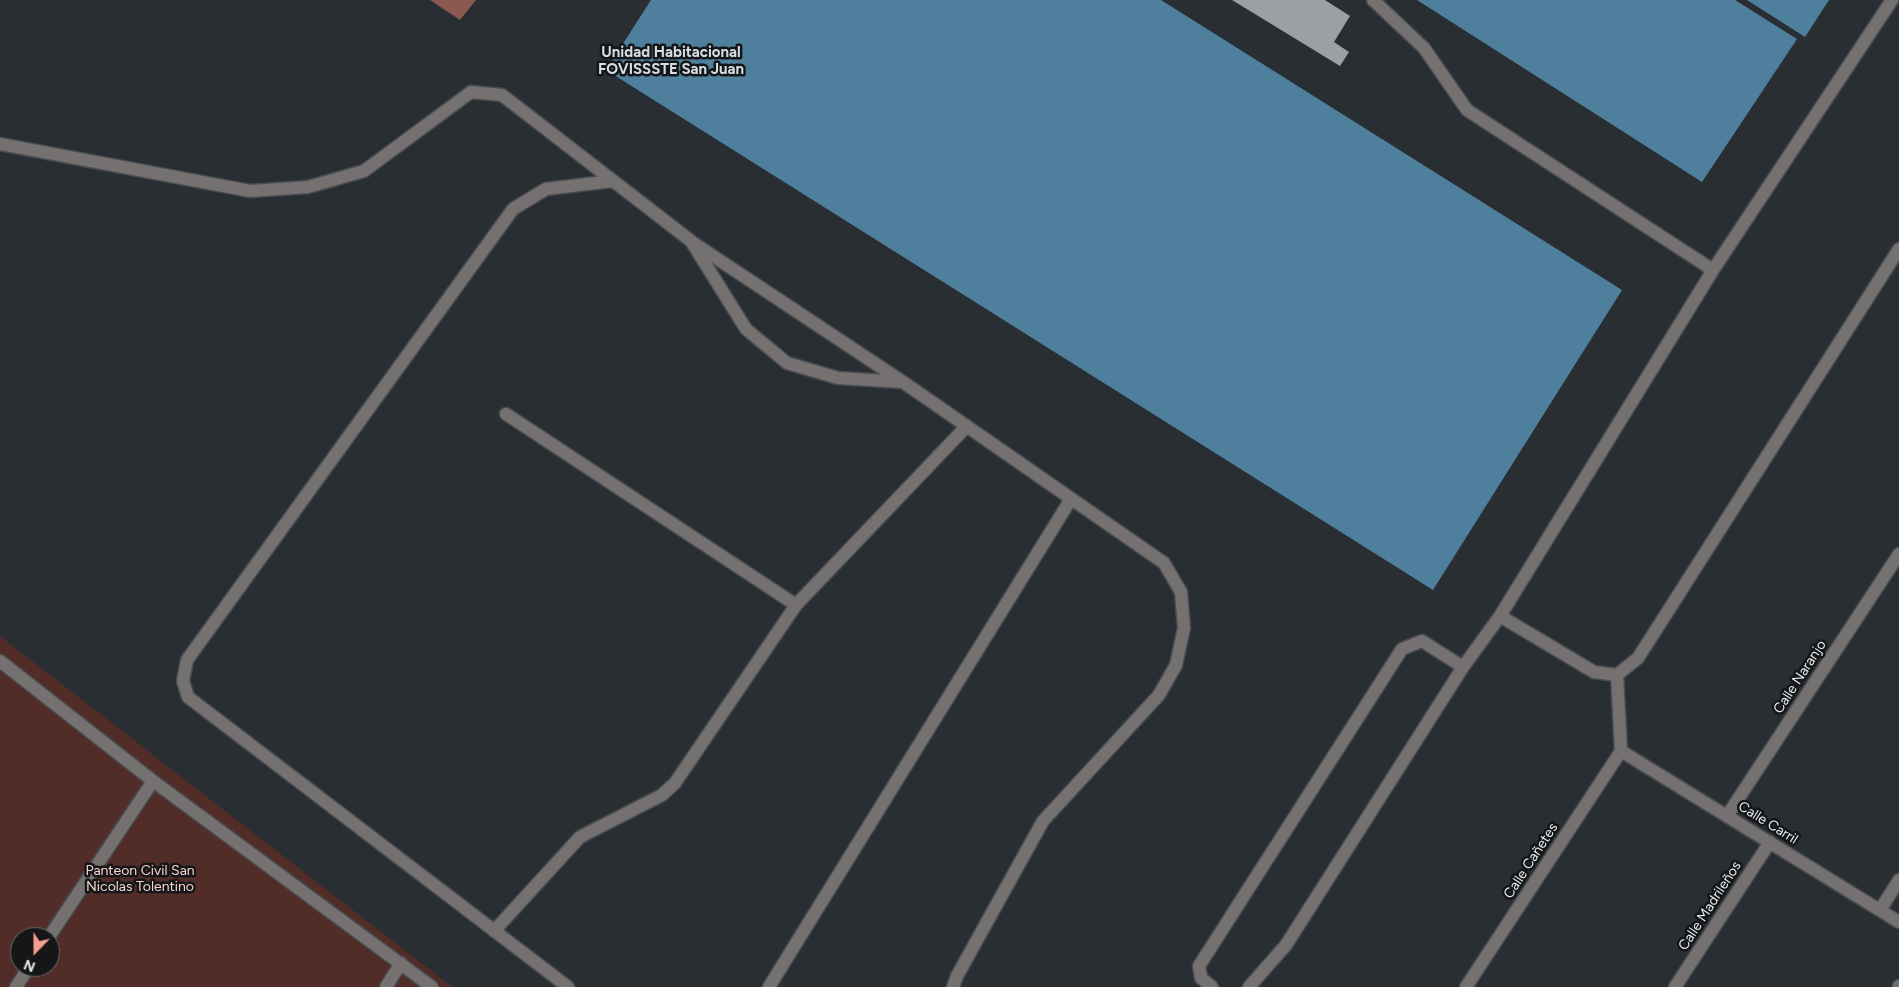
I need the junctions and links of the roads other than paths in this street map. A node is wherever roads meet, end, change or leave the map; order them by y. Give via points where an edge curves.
1 (1373, 0) edge
2 (1892, 0) edge
3 (0, 144) edge
4 (613, 182) junction
5 (691, 241) junction
6 (1899, 249) edge
7 (1713, 270) junction
8 (903, 382) junction
9 (506, 414) dead end
10 (966, 427) junction
11 (1071, 499) junction
12 (1899, 554) edge
13 (796, 605) junction
14 (1500, 616) junction
15 (0, 661) edge
16 (1463, 667) junction
17 (1617, 675) junction
18 (1621, 751) junction
19 (153, 781) junction
20 (1727, 816) junction
21 (1770, 842) junction
22 (1899, 880) edge
23 (1880, 910) junction
24 (1899, 922) edge
25 (56, 927) edge
26 (494, 930) junction
27 (401, 963) junction
28 (386, 987) edge
29 (432, 987) edge
30 (568, 987) edge
31 (769, 987) edge
32 (953, 987) edge
33 (1212, 987) edge
34 (1249, 987) edge
35 (1466, 987) edge
36 (1675, 987) edge

1 - 7 street via 1424,48 1467,110
2 - 7 street
3 - 4 street via 250,191 308,186 364,172 471,92 502,95
4 - 5 street
4 - 26 street via 546,189 513,209 187,660 183,681 188,697
5 - 8 street
5 - 8 street via 746,329 787,363 838,378
6 - 17 street via 1638,658
7 - 14 street
8 - 10 street
9 - 13 street
10 - 11 street
10 - 13 street
11 - 31 street
11 - 32 street via 1164,564 1181,592 1184,628 1176,665 1159,695 1043,821
12 - 20 street, Calle Naranjo
13 - 26 street via 675,783 662,795 580,837
14 - 16 street
14 - 17 street via 1594,672
15 - 19 street
16 - 33 street via 1422,641 1402,649 1199,966 1201,978
16 - 34 street via 1286,944
17 - 18 street
18 - 20 street, Calle Carril
18 - 35 street, Calle Cañetes
19 - 25 street
19 - 27 street
20 - 21 street, Calle Carril
21 - 23 street, Calle Carril
21 - 36 street, Calle Madrileños
22 - 23 street
23 - 24 street, Calle Carril
26 - 30 street
27 - 28 street
27 - 29 street

